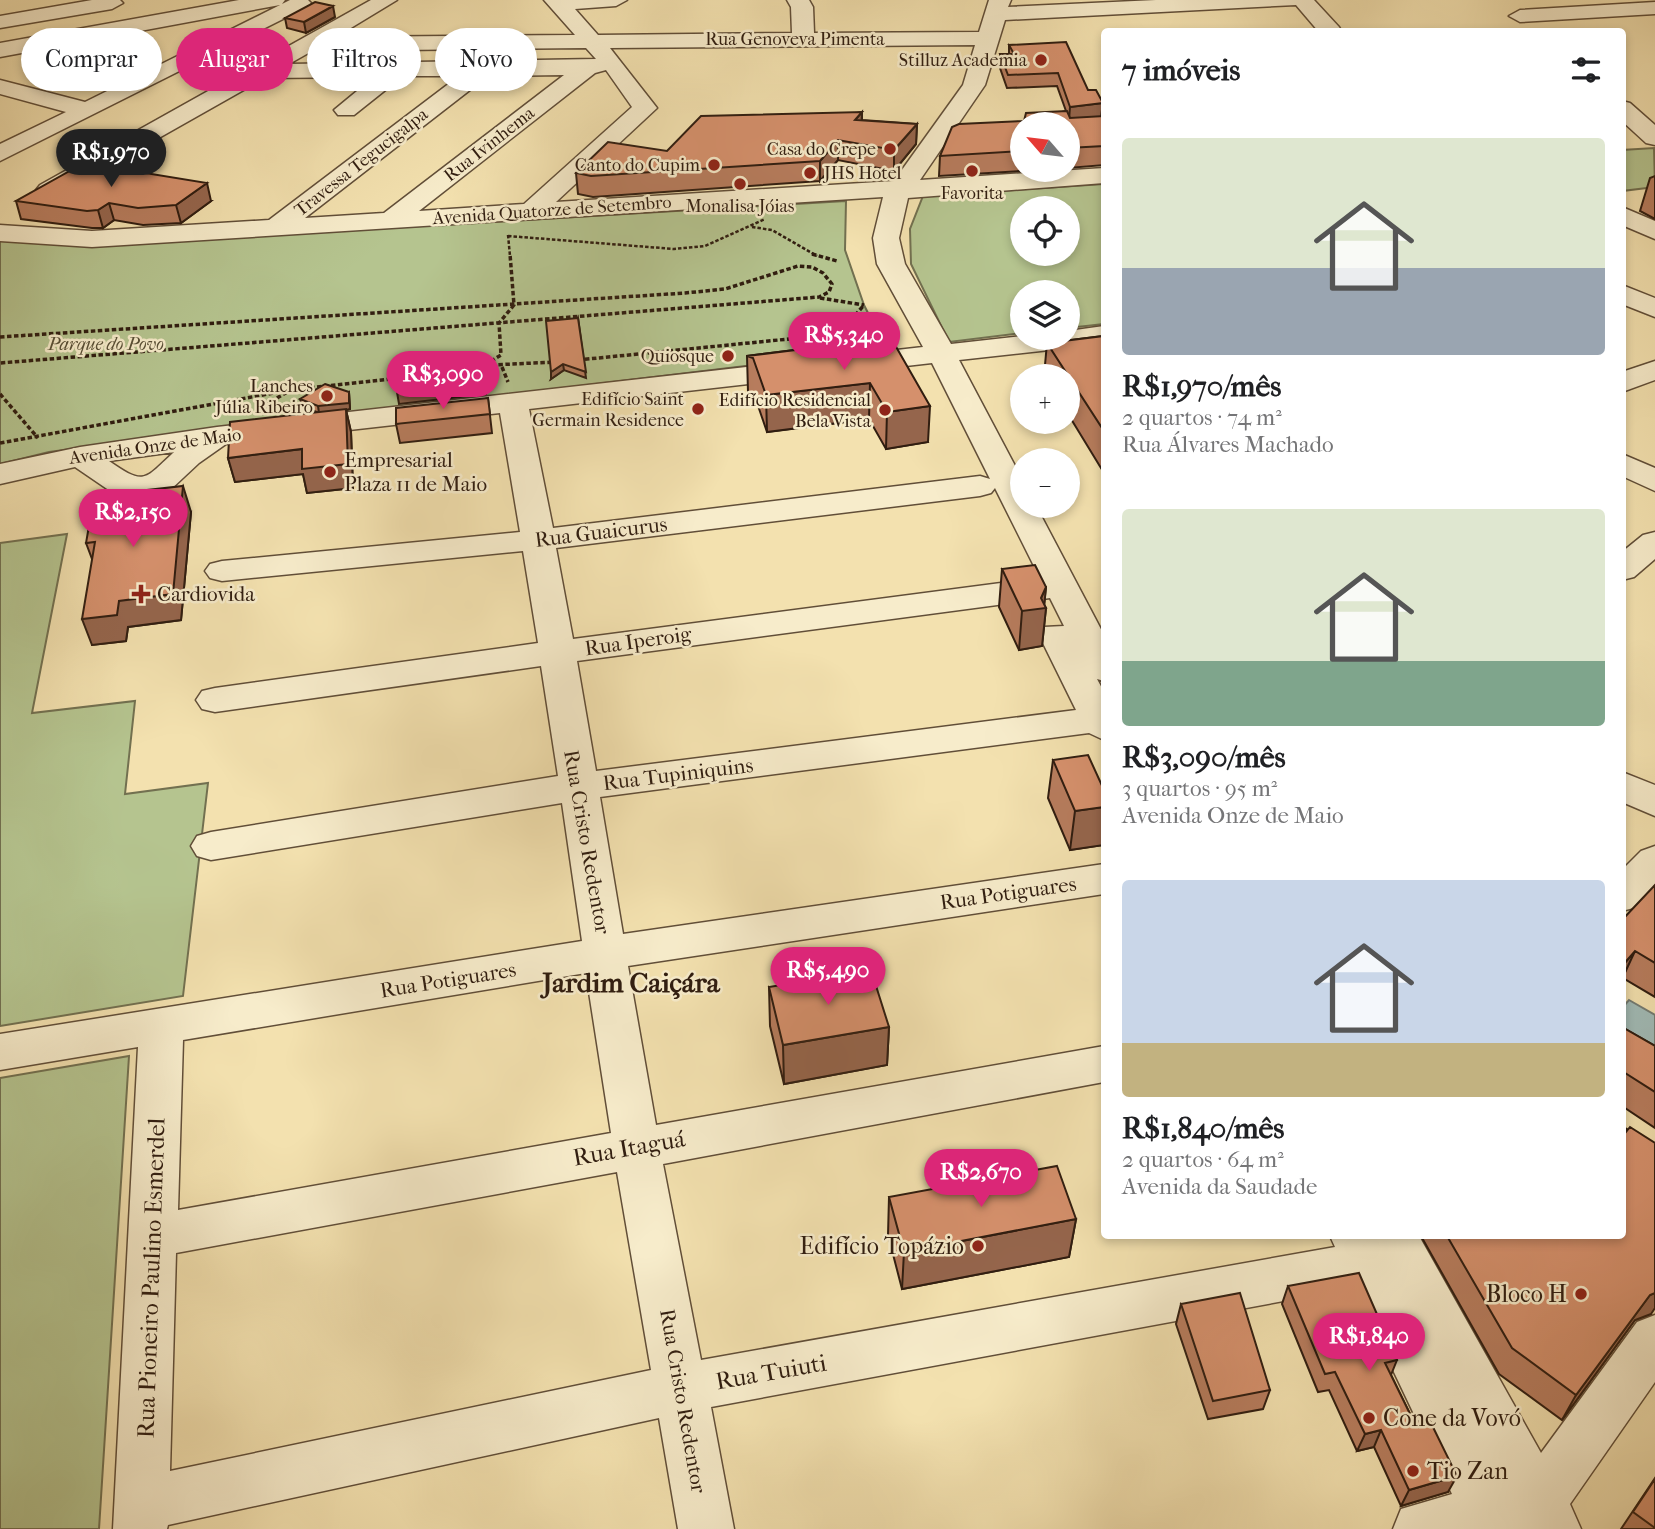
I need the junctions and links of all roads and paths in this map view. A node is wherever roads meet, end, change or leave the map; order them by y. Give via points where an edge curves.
1 (49, 0) edge
2 (132, 0) edge
3 (274, 0) edge
4 (386, 0) edge
5 (616, 0) edge
6 (798, 0) edge
7 (1290, 0) edge
8 (1303, 0) edge
9 (1503, 0) edge
10 (295, 1) edge
11 (557, 2) edge
12 (1105, 5) edge
13 (1520, 16) junction
14 (1650, 17) edge
15 (354, 18) junction
16 (995, 18) edge
17 (0, 21) edge
18 (336, 28) edge
19 (1119, 28) edge
20 (1328, 28) edge
21 (1533, 28) edge
22 (803, 39) junction
23 (591, 40) junction
24 (421, 42) edge
25 (0, 50) edge
26 (611, 62) junction
27 (537, 68) edge
28 (587, 68) junction
29 (0, 87) edge
30 (225, 91) edge
31 (370, 91) edge
32 (453, 91) edge
33 (88, 110) junction
34 (346, 110) dead end
35 (1626, 113) edge
36 (974, 133) edge
37 (937, 135) junction
38 (1647, 142) edge
39 (0, 154) edge
40 (1101, 176) edge
41 (890, 189) junction
42 (9, 216) edge
43 (1626, 217) edge
44 (766, 218) dead end
45 (391, 220) junction
46 (510, 224) junction
47 (748, 227) junction
48 (274, 229) junction
49 (1655, 231) edge
50 (837, 261) dead end
51 (1626, 295) edge
52 (819, 298) junction
53 (514, 305) junction
54 (1655, 309) edge
55 (499, 323) junction
56 (1101, 335) edge
57 (0, 337) edge
58 (928, 356) junction
59 (0, 363) edge
60 (478, 369) junction
61 (1655, 370) edge
62 (464, 371) edge
63 (411, 377) edge
64 (1626, 381) edge
65 (520, 384) junction
66 (290, 390) junction
67 (0, 394) edge
68 (256, 411) dead end
69 (38, 438) junction
70 (0, 443) edge
71 (43, 445) dead end
72 (1626, 465) edge
73 (0, 474) edge
74 (1655, 481) edge
75 (980, 485) junction
76 (537, 540) junction
77 (1655, 542) edge
78 (1626, 567) edge
79 (222, 571) dead end
80 (1048, 588) junction
81 (558, 652) junction
82 (1101, 665) edge
83 (215, 700) dead end
84 (1101, 717) edge
85 (1101, 722) edge
86 (576, 787) junction
87 (1626, 787) edge
88 (1655, 802) edge
89 (211, 846) dead end
90 (1655, 861) edge
91 (1101, 879) edge
92 (1626, 892) edge
93 (606, 953) junction
94 (161, 1027) junction
95 (0, 1052) edge
96 (1101, 1065) edge
97 (1626, 1131) edge
98 (1633, 1135) edge
99 (636, 1146) junction
100 (154, 1236) junction
101 (1380, 1248) edge
102 (1655, 1339) edge
103 (682, 1388) junction
104 (141, 1517) edge
105 (1520, 1518) edge
106 (706, 1529) edge
107 (1421, 1529) edge

1 - 17 street
2 - 17 street
3 - 25 street
4 - 15 street
5 - 11 street
6 - 22 street
7 - 12 street, Rua Genoveva Pimenta
8 - 20 street
9 - 13 street
10 - 15 street
10 - 33 street
11 - 23 street
12 - 16 street, Rua Genoveva Pimenta
12 - 19 street
13 - 14 street via 1623,10
13 - 21 street
15 - 18 street
16 - 22 street, Rua Genoveva Pimenta
16 - 37 street via 974,85
22 - 23 street, Rua Genoveva Pimenta
23 - 24 street, Rua Genoveva Pimenta
23 - 26 street
26 - 28 street
26 - 46 street via 645,108
27 - 28 street
28 - 45 street, Rua Ivinhema
29 - 33 street
30 - 42 street
31 - 34 street
32 - 48 street, Travessa Tegucigalpa
33 - 39 street
35 - 38 street
36 - 37 street
37 - 41 street
40 - 41 street, Avenida Quatorze de Setembro
41 - 46 street, Avenida Quatorze de Setembro
41 - 58 street via 868,199 861,241 868,276
42 - 48 street, Avenida Quatorze de Setembro via 92,239
43 - 49 street
44 - 47 path
45 - 46 street, Avenida Quatorze de Setembro
45 - 48 street, Avenida Quatorze de Setembro
46 - 47 path via 674,249 705,246
46 - 53 path
47 - 50 path via 777,231 800,249
51 - 54 street
52 - 53 path via 832,284 823,272 798,267 725,289
52 - 55 path
52 - 65 path via 864,305 839,334
53 - 55 path
53 - 57 path
55 - 59 path
55 - 60 path via 501,355
56 - 58 street, Avenida Onze de Maio
58 - 65 street, Avenida Onze de Maio
58 - 75 street
58 - 80 street
60 - 62 path
60 - 65 path via 491,365
61 - 64 street
63 - 66 path
65 - 73 street, Avenida Onze de Maio via 217,436 157,485 127,488 80,456
65 - 76 street, Rua Cristo Redentor
66 - 68 path
66 - 69 path
67 - 69 path
69 - 70 path
69 - 71 path
72 - 74 street
75 - 76 street, Rua Guaicurus
75 - 80 street
76 - 79 street, Rua Guaicurus
76 - 81 street, Rua Cristo Redentor
77 - 78 street
80 - 81 street, Rua Iperoig
80 - 82 street
80 - 84 street
81 - 83 street, Rua Iperoig
81 - 86 street, Rua Cristo Redentor
85 - 86 street, Rua Tupiniquins
86 - 89 street, Rua Tupiniquins
86 - 93 street, Rua Cristo Redentor
87 - 88 street
90 - 92 street
91 - 93 street, Rua Potiguares
93 - 94 street, Rua Potiguares
93 - 99 street, Rua Cristo Redentor
94 - 95 street, Rua Potiguares
94 - 100 street, Rua Pioneiro Paulino Esmerdel
96 - 99 street, Rua Itaguá
97 - 98 path
99 - 100 street, Rua Itaguá
99 - 103 street, Rua Cristo Redentor
100 - 104 street, Rua Pioneiro Paulino Esmerdel
101 - 103 street, Rua Tuiuti
101 - 105 street
102 - 105 street
103 - 104 street, Rua Tuiuti
103 - 106 street, Rua Cristo Redentor
105 - 107 street

